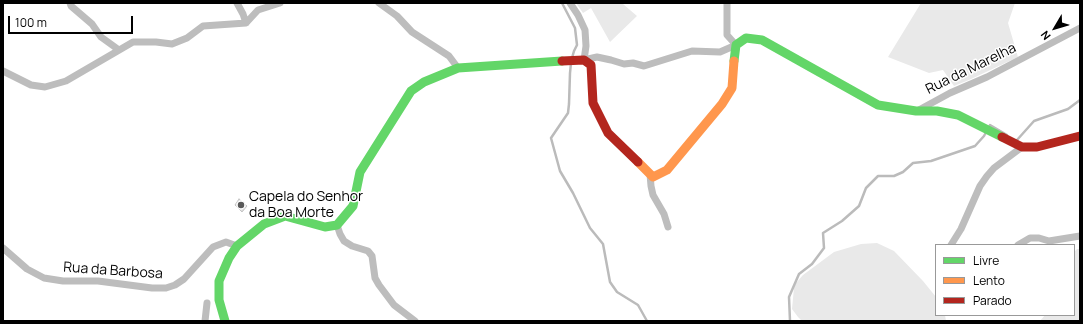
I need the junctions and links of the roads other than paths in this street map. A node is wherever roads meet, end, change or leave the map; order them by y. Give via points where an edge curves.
1 (70, 3) edge
2 (237, 3) edge
3 (280, 3) edge
4 (379, 3) edge
5 (570, 3) edge
6 (727, 3) edge
7 (246, 23) junction
8 (1080, 28) edge
9 (736, 45) junction
10 (119, 50) junction
11 (581, 60) junction
12 (458, 68) junction
13 (3, 71) edge
14 (916, 111) junction
15 (1080, 136) edge
16 (1022, 147) junction
17 (650, 174) junction
18 (337, 225) junction
19 (668, 227) dead end
20 (1080, 236) edge
21 (952, 244) edge
22 (1020, 244) edge
23 (237, 246) junction
24 (3, 248) edge
25 (207, 303) dead end
26 (205, 321) edge
27 (225, 321) edge
28 (415, 321) edge

1 - 10 street via 92,24 101,37
2 - 7 street
3 - 7 street via 258,10
4 - 12 street via 397,16 412,32 450,56
5 - 11 street via 585,30 586,46
6 - 9 street via 727,35
7 - 10 street via 203,26 187,38 172,44 133,42
8 - 14 street, Rua da Marelha
9 - 11 street via 720,52 692,51 644,66 597,57
9 - 14 street via 746,38 762,40 878,105
9 - 17 street via 732,88 722,104 667,170 653,177
10 - 13 street via 66,81 45,87 31,85
11 - 12 street
11 - 17 street via 591,65 593,103 608,133
12 - 18 street via 424,82 411,91 360,172 353,206
14 - 16 street via 958,115
15 - 16 street via 1037,147
16 - 21 street via 987,176
17 - 19 street via 654,195
18 - 23 street via 325,227 285,216 264,224
18 - 28 street via 344,241 368,251 372,256 375,278 379,285 394,305
20 - 22 street via 1049,241 1030,238
23 - 24 street, Rua da Barbosa via 226,242 213,247 184,279 166,288 44,278 27,269
23 - 27 street via 219,281 219,300
25 - 26 street

